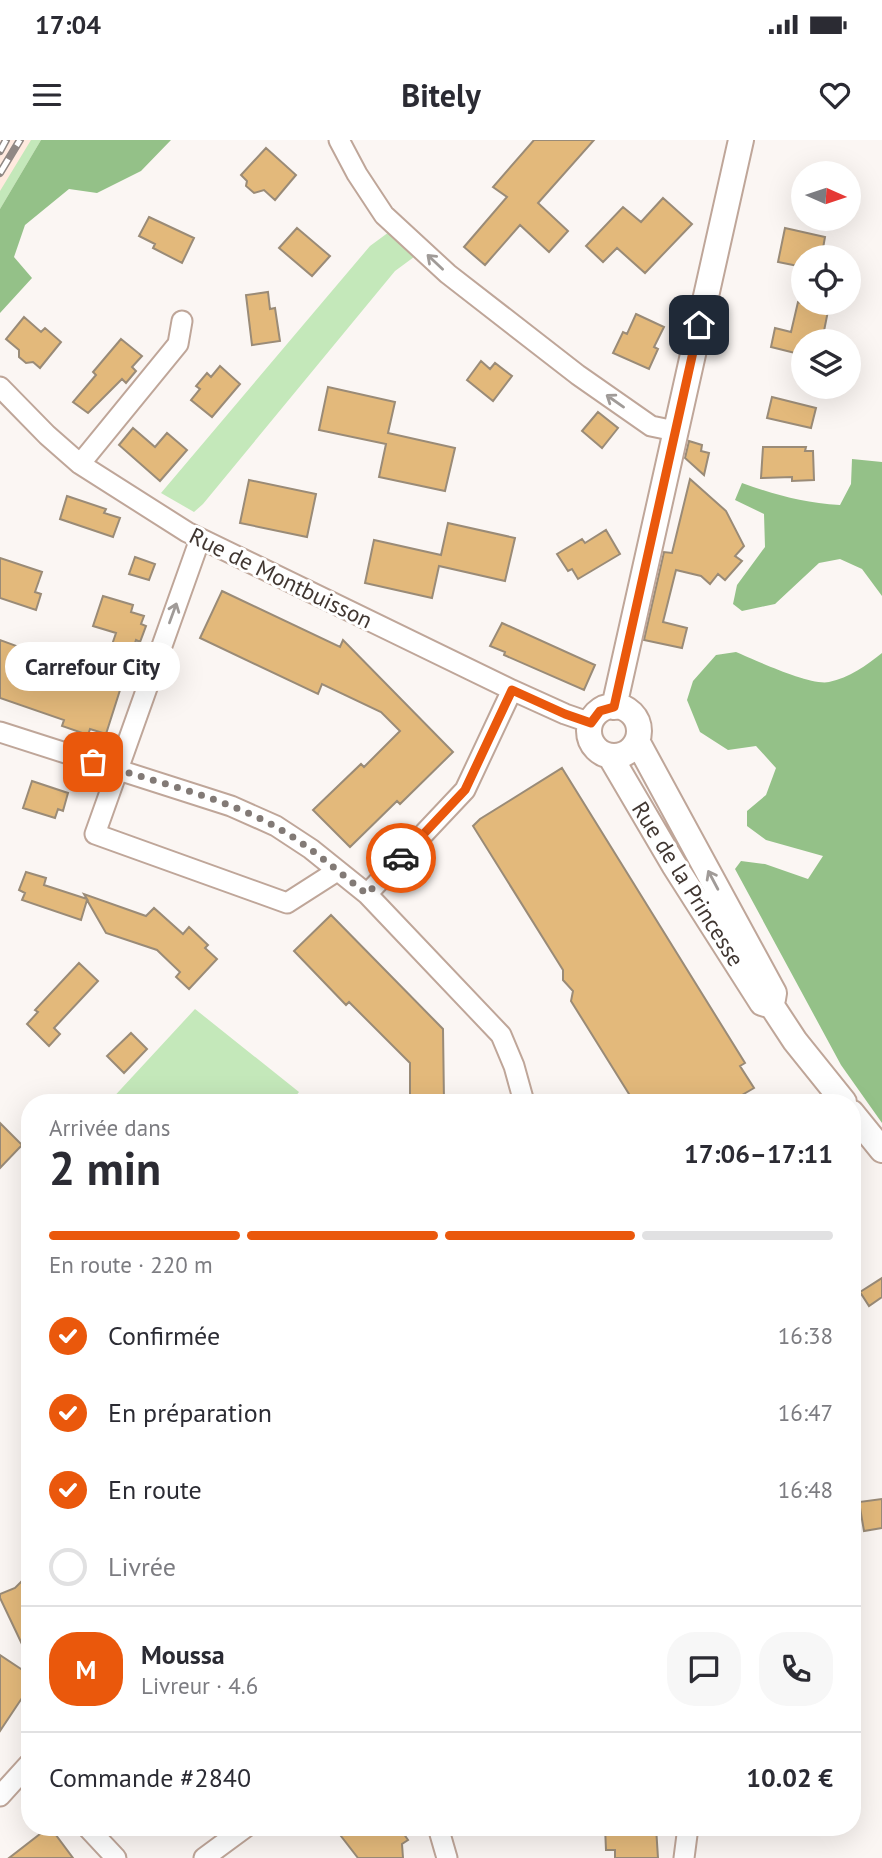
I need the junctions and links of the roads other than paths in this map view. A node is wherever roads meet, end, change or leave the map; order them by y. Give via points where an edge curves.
1 (340, 140) edge
2 (741, 140) edge
3 (183, 321) dead end
4 (0, 387) edge
5 (675, 431) junction
6 (80, 464) junction
7 (200, 539) junction
8 (512, 690) junction
9 (614, 707) junction
10 (591, 723) junction
11 (0, 732) edge
12 (637, 741) junction
13 (610, 756) junction
14 (117, 769) junction
15 (680, 819) junction
16 (655, 832) junction
17 (337, 871) junction
18 (367, 894) junction
19 (772, 1006) junction
20 (522, 1094) edge
21 (838, 1094) edge
22 (861, 1124) edge
23 (882, 1150) edge
24 (21, 1772) edge
25 (0, 1796) edge
26 (95, 1836) edge
27 (234, 1836) edge
28 (441, 1836) edge
29 (687, 1836) edge
30 (116, 1858) edge
31 (204, 1858) edge
32 (447, 1858) edge
33 (684, 1858) edge

5 -> 1 street via 651,426 448,274 384,215
2 - 5 street
3 - 6 street via 178,344
4 - 6 street, Rue de Montbuisson
5 - 9 street
6 - 7 street, Rue de Montbuisson
7 - 8 street, Rue de Montbuisson
14 -> 7 street
8 - 10 street, Rue de Montbuisson
8 - 18 street via 465,790
9 - 10 street via 600,711
9 - 12 street via 635,717
10 - 13 street via 593,744
11 - 14 street
12 - 13 street via 629,751
12 - 15 street, Rue de la Princesse
13 - 16 street, Rue de la Princesse
14 - 17 street via 231,806 276,826
14 - 17 street via 95,834 287,903
15 - 16 street
19 -> 15 street, Rue de la Princesse via 774,993
16 - 19 street, Rue de la Princesse via 762,1003
17 - 18 street
18 - 20 street via 501,1035
19 - 21 street, Rue de la Princesse
22 - 23 street
24 - 25 street
26 - 30 street
27 - 31 street
28 - 32 street
29 - 33 street

